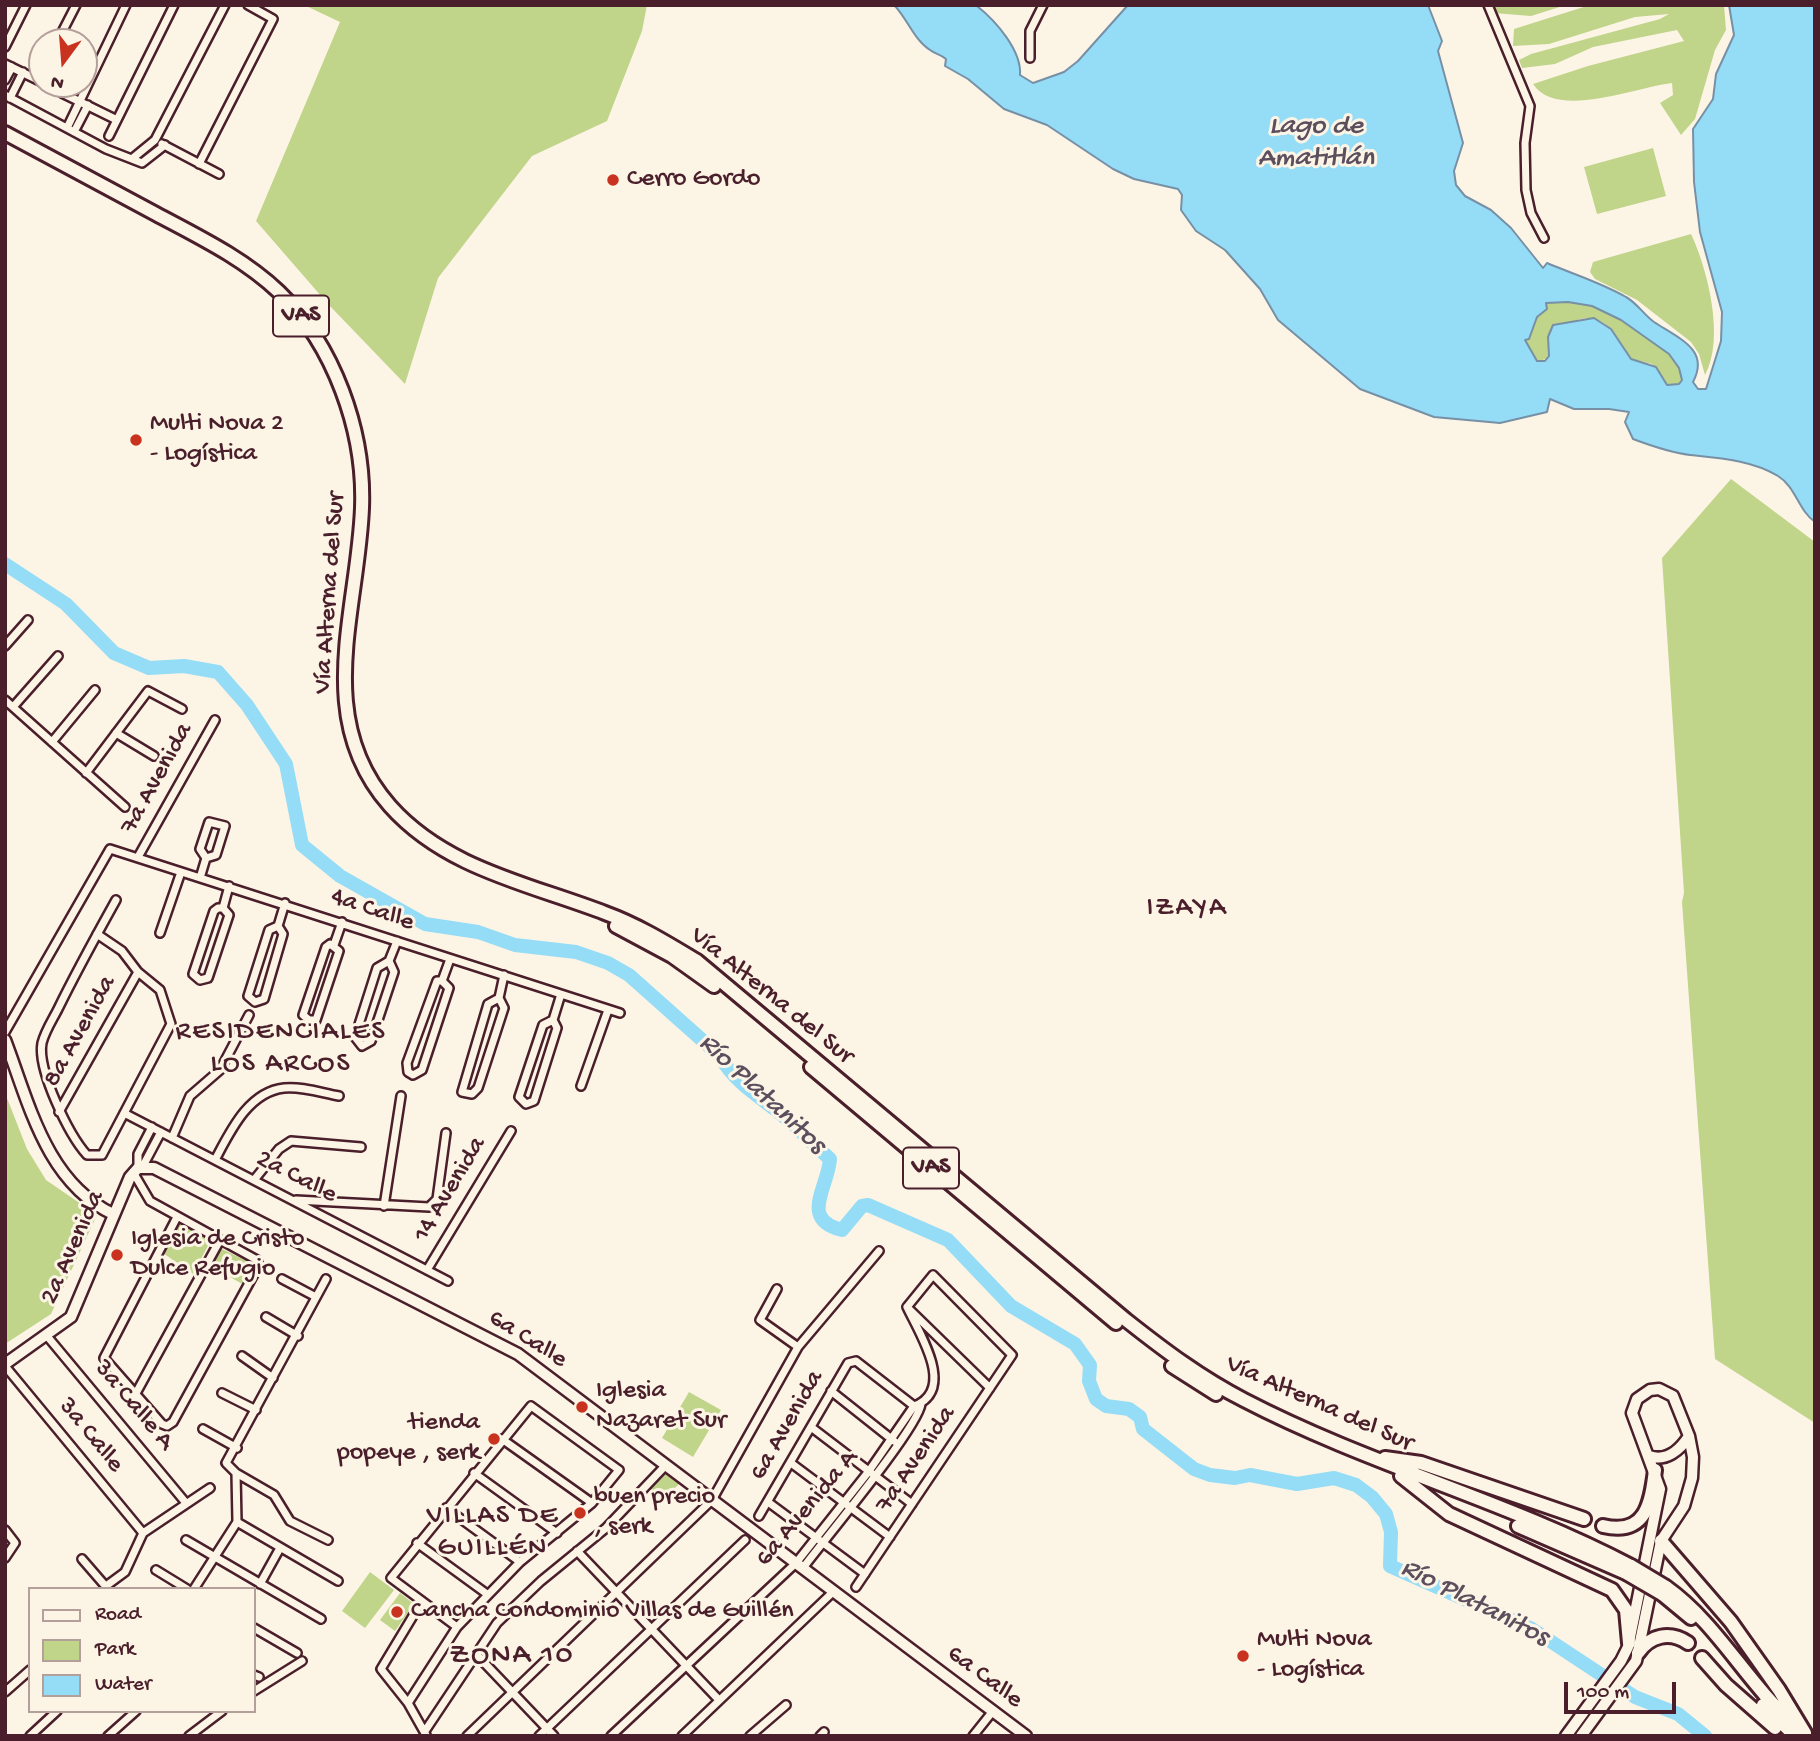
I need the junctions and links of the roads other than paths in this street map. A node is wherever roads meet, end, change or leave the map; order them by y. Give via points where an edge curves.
1 (26, 5) edge
2 (76, 5) edge
3 (125, 5) edge
4 (174, 5) edge
5 (225, 5) edge
6 (248, 5) edge
7 (1043, 5) edge
8 (1488, 5) edge
9 (64, 28) edge
10 (5, 47) edge
11 (1030, 58) dead end
12 (8, 65) edge
13 (23, 72) junction
14 (28, 74) edge
15 (5, 80) edge
16 (7, 97) edge
17 (72, 98) edge
18 (84, 104) junction
19 (117, 120) junction
20 (71, 130) junction
21 (5, 133) edge
22 (109, 136) dead end
23 (155, 140) junction
24 (5, 142) edge
25 (165, 145) junction
26 (133, 158) junction
27 (199, 164) junction
28 (219, 174) dead end
29 (1544, 238) dead end
30 (28, 620) dead end
31 (5, 646) edge
32 (342, 652) junction
33 (58, 656) dead end
34 (340, 673) junction
35 (95, 690) dead end
36 (5, 700) edge
37 (13, 707) junction
38 (182, 709) dead end
39 (215, 720) dead end
40 (117, 733) junction
41 (52, 742) junction
42 (154, 755) dead end
43 (86, 773) junction
44 (125, 807) dead end
45 (138, 858) junction
46 (206, 858) junction
47 (181, 872) junction
48 (200, 878) junction
49 (229, 886) junction
50 (116, 900) dead end
51 (285, 903) junction
52 (223, 908) junction
53 (342, 922) junction
54 (278, 926) junction
55 (160, 933) dead end
56 (97, 934) junction
57 (397, 941) junction
58 (334, 945) junction
59 (450, 959) junction
60 (389, 961) junction
61 (138, 972) junction
62 (504, 975) junction
63 (442, 981) junction
64 (561, 994) junction
65 (499, 998) junction
66 (607, 1010) junction
67 (621, 1013) dead end
68 (249, 1015) dead end
69 (553, 1020) junction
70 (5, 1032) edge
71 (5, 1040) edge
72 (581, 1086) dead end
73 (339, 1096) dead end
74 (401, 1096) dead end
75 (59, 1112) junction
76 (124, 1113) junction
77 (152, 1127) junction
78 (511, 1131) dead end
79 (161, 1132) junction
80 (446, 1133) dead end
81 (172, 1138) junction
82 (361, 1147) dead end
83 (215, 1160) junction
84 (138, 1169) junction
85 (254, 1180) junction
86 (292, 1200) junction
87 (384, 1206) junction
88 (113, 1214) junction
89 (177, 1217) junction
90 (219, 1240) junction
91 (878, 1251) dead end
92 (427, 1270) junction
93 (282, 1279) dead end
94 (326, 1279) dead end
95 (448, 1281) dead end
96 (776, 1289) dead end
97 (316, 1297) junction
98 (907, 1307) junction
99 (266, 1317) dead end
100 (47, 1336) junction
101 (298, 1336) junction
102 (797, 1347) junction
103 (242, 1356) dead end
104 (5, 1365) edge
105 (273, 1378) junction
106 (990, 1388) junction
107 (831, 1391) junction
108 (222, 1393) dead end
109 (135, 1395) junction
110 (919, 1407) junction
111 (256, 1410) junction
112 (811, 1427) junction
113 (203, 1429) dead end
114 (1689, 1436) junction
115 (502, 1439) junction
116 (894, 1442) junction
117 (237, 1448) junction
118 (1649, 1456) junction
119 (1378, 1458) junction
120 (791, 1463) junction
121 (666, 1465) junction
122 (1655, 1470) junction
123 (236, 1473) junction
124 (474, 1473) junction
125 (872, 1473) junction
126 (1401, 1476) junction
127 (211, 1488) dead end
128 (712, 1500) junction
129 (768, 1502) junction
130 (186, 1503) junction
131 (592, 1503) junction
132 (912, 1504) junction
133 (847, 1505) junction
134 (446, 1508) junction
135 (758, 1516) dead end
136 (1584, 1519) dead end
137 (237, 1522) junction
138 (1603, 1526) dead end
139 (5, 1530) edge
140 (143, 1533) junction
141 (557, 1533) junction
142 (890, 1537) junction
143 (186, 1540) dead end
144 (328, 1540) dead end
145 (745, 1540) dead end
146 (819, 1540) junction
147 (1661, 1541) junction
148 (418, 1543) junction
149 (280, 1548) junction
150 (577, 1551) junction
151 (5, 1558) edge
152 (215, 1558) junction
153 (82, 1559) dead end
154 (520, 1562) junction
155 (799, 1566) junction
156 (1629, 1569) junction
157 (156, 1570) dead end
158 (865, 1574) junction
159 (338, 1581) dead end
160 (260, 1584) junction
161 (106, 1587) edge
162 (108, 1587) edge
163 (184, 1587) edge
164 (195, 1587) edge
165 (856, 1587) dead end
166 (834, 1591) junction
167 (617, 1593) junction
168 (487, 1594) junction
169 (422, 1601) junction
170 (321, 1619) dead end
171 (457, 1627) junction
172 (650, 1628) junction
173 (256, 1629) edge
174 (1629, 1643) junction
175 (1688, 1643) dead end
176 (297, 1653) dead end
177 (475, 1653) junction
178 (1638, 1653) junction
179 (1702, 1658) dead end
180 (302, 1661) dead end
181 (685, 1664) junction
182 (28, 1672) edge
183 (256, 1690) edge
184 (5, 1692) edge
185 (512, 1692) junction
186 (719, 1700) junction
187 (408, 1703) junction
188 (786, 1705) dead end
189 (993, 1711) junction
190 (55, 1713) edge
191 (134, 1713) edge
192 (219, 1713) edge
193 (547, 1728) junction
194 (425, 1734) edge
195 (191, 1735) edge
196 (1803, 1735) edge
197 (30, 1736) edge
198 (108, 1736) edge
199 (467, 1736) edge
200 (539, 1736) edge
201 (554, 1736) edge
202 (611, 1736) edge
203 (682, 1736) edge
204 (750, 1736) edge
205 (973, 1736) edge
206 (1026, 1736) edge
207 (1566, 1736) edge
208 (1581, 1736) edge
209 (1785, 1736) edge

1 - 10 street
2 - 9 street
3 - 18 street
4 - 19 street
5 - 23 street
6 - 27 street via 273,19
7 - 11 street via 1030,31
8 - 29 street via 1530,106 1526,190
12 - 13 street
12 - 15 street
13 - 14 street
13 - 16 street
16 - 20 street
17 - 18 street
18 - 19 street
18 - 20 street
19 - 22 street
20 - 26 street
21 - 32 highway, Vía Alterna del Sur / VAS via 236,258 277,290 311,330 344,397 361,476 360,525
23 - 25 street
23 - 26 street
24 - 32 highway, Vía Alterna del Sur / VAS via 233,264 272,296 306,335 337,400 353,477
25 - 26 street via 142,163
25 - 27 street
27 - 28 street
30 - 31 street
32 - 34 highway, Vía Alterna del Sur / VAS
33 - 37 street
34 - 119 highway, Vía Alterna del Sur / VAS via 357,754 389,805 422,835 467,863 636,926 696,961 1180,1362 1280,1418
34 - 126 highway, Vía Alterna del Sur / VAS via 340,728 356,769 382,810 417,841 456,867 607,922 682,962 1188,1378 1268,1420
35 - 41 street
36 - 37 street
37 - 41 street
38 - 40 street via 148,691
39 - 45 street, 7a Avenida
40 - 42 street
40 - 43 street
41 - 43 street
43 - 44 street
45 - 47 street, 4a Calle
45 - 70 street, 4a Calle via 110,849
46 - 46 street via 216,855 225,826 209,822 200,849
46 - 48 street
47 - 48 street, 4a Calle
47 - 55 street
48 - 49 street, 4a Calle
49 - 51 street, 4a Calle
49 - 52 street
50 - 56 street
51 - 53 street, 4a Calle
51 - 54 street
52 - 52 street via 214,911 193,974 200,980 208,978 229,915
53 - 57 street, 4a Calle
53 - 58 street
54 - 54 street via 269,930 248,996 255,1002 264,999 283,933
56 - 61 street via 122,951
56 - 75 street via 42,1048
57 - 59 street, 4a Calle
57 - 60 street
58 - 58 street via 326,947 307,1003 303,1015 309,1020 316,1020 339,951
59 - 62 street, 4a Calle
59 - 63 street
60 - 60 street via 377,968 355,1037 362,1046 371,1041 394,972
61 - 75 street, 8a Avenida
61 - 76 street via 160,990 171,1024
62 - 64 street, 4a Calle
62 - 65 street
63 - 63 street via 449,988 422,1070 413,1075 406,1069 407,1063 434,985
64 - 66 street, 4a Calle
64 - 69 street
65 - 65 street via 488,1004 462,1092 472,1094 478,1088 504,1008
66 - 67 street, 4a Calle
66 - 72 street
68 - 81 street via 220,1070 190,1096
69 - 69 street via 543,1025 519,1097 526,1104 534,1101 557,1028
71 - 88 main road via 58,1168 78,1190
73 - 83 street via 286,1087 271,1091 239,1115
74 - 87 street
75 - 76 street via 87,1155 102,1155
76 - 77 street, 2a Calle
77 - 79 street, 2a Calle
77 - 84 street, 2a Avenida via 138,1154
78 - 92 street, 14 Avenida
79 - 81 street, 2a Calle
79 - 84 street, 2a Avenida
80 - 87 street via 433,1205
81 - 83 street, 2a Calle
82 - 85 street via 291,1141
83 - 85 street, 2a Calle
84 - 88 main road, 2a Avenida
84 - 89 street via 150,1201
84 - 121 main road, 6a Calle via 168,1174 502,1344
85 - 86 street, 2a Calle
86 - 87 street
86 - 92 street, 2a Calle
88 - 100 main road, 2a Avenida via 71,1317
89 - 90 street
89 - 109 street via 104,1357
90 - 109 street
90 - 109 street via 259,1265 224,1334 172,1424 162,1424
91 - 102 street
92 - 95 street, 2a Calle
93 - 97 street
94 - 97 street
96 - 102 street via 760,1320
97 - 101 street
98 - 106 street
98 - 106 street, 7a Avenida via 933,1275 1012,1355
98 - 110 street, 6a Avenida A via 934,1366 933,1383
99 - 101 street
100 - 104 main road, 2a Avenida
100 - 130 street, 3a Calle A
101 - 105 street
102 - 128 street
103 - 105 street
104 - 140 street, 3a Calle
105 - 111 street
106 - 132 street, 7a Avenida
107 - 110 street, 6a Avenida via 848,1363 856,1361
107 - 112 street, 6a Avenida
107 - 116 street
108 - 111 street
110 - 116 street, 6a Avenida A
111 - 117 street
112 - 120 street, 6a Avenida
112 - 125 street
113 - 117 street
114 - 118 main road via 1673,1454
114 - 118 main road via 1673,1396 1659,1389 1643,1393 1634,1402 1632,1413
114 - 147 main road via 1693,1457 1690,1486 1684,1506
115 - 124 street
115 - 131 street
115 - 131 street via 531,1406 619,1470
116 - 125 street, 6a Avenida A
117 - 123 street via 226,1463
118 - 122 main road
119 - 136 highway via 1421,1463
119 - 156 highway, Vía Alterna del Sur / VAS
120 - 129 street, 6a Avenida
120 - 133 street
121 - 128 main road, 6a Calle
121 - 150 street via 606,1528
122 - 138 highway via 1650,1503 1641,1518 1626,1527
122 - 174 main road via 1660,1489
123 - 137 street
123 - 144 street via 274,1495 290,1521
124 - 134 street
124 - 141 street
125 - 132 street
125 - 133 street, 6a Avenida A
126 - 156 highway, Vía Alterna del Sur / VAS
126 - 174 highway via 1427,1500 1456,1517 1612,1590 1626,1610
127 - 130 street
128 - 155 main road, 6a Calle
128 - 167 street
129 - 135 street, 6a Avenida
129 - 146 street
130 - 140 street
131 - 141 street
132 - 142 street, 7a Avenida
133 - 142 street
133 - 146 street, 6a Avenida A
134 - 148 street
134 - 154 street
137 - 149 street
137 - 152 street
139 - 151 street via 15,1541 15,1548
140 - 162 street via 125,1572
141 - 154 street
142 - 158 street, 7a Avenida
143 - 152 street
145 - 172 street
146 - 155 street, 6a Avenida A
146 - 158 street
147 - 178 main road
147 - 196 highway via 1731,1622 1779,1690
148 - 168 street
148 - 169 street via 391,1578
149 - 159 street
149 - 160 street
150 - 167 street
150 - 177 street via 497,1623
152 - 160 street
152 - 164 street
153 - 161 street
154 - 168 street
155 - 166 main road, 6a Calle
155 - 181 street, 6a Avenida A
156 - 196 highway, Vía Alterna del Sur / VAS, bridge via 1664,1590 1706,1633 1766,1708
157 - 163 street
158 - 165 street, 7a Avenida
160 - 170 street
166 - 186 street
166 - 189 main road, 6a Calle
167 - 172 street
167 - 185 street
168 - 171 street
169 - 171 street
169 - 187 street via 381,1670
171 - 187 street
172 - 181 street
172 - 193 street
173 - 176 street
174 - 207 main road
175 - 178 highway via 1676,1637 1658,1637
177 - 185 street
177 - 194 street
178 - 208 main road
179 - 209 highway
180 - 183 street
181 - 186 street
181 - 202 street, 6a Avenida A
182 - 184 street
185 - 193 street
185 - 199 street
186 - 203 street
187 - 194 street
188 - 204 street
189 - 205 street
189 - 206 main road, 6a Calle
190 - 197 street
191 - 198 street
192 - 195 street
193 - 200 street
193 - 201 street

